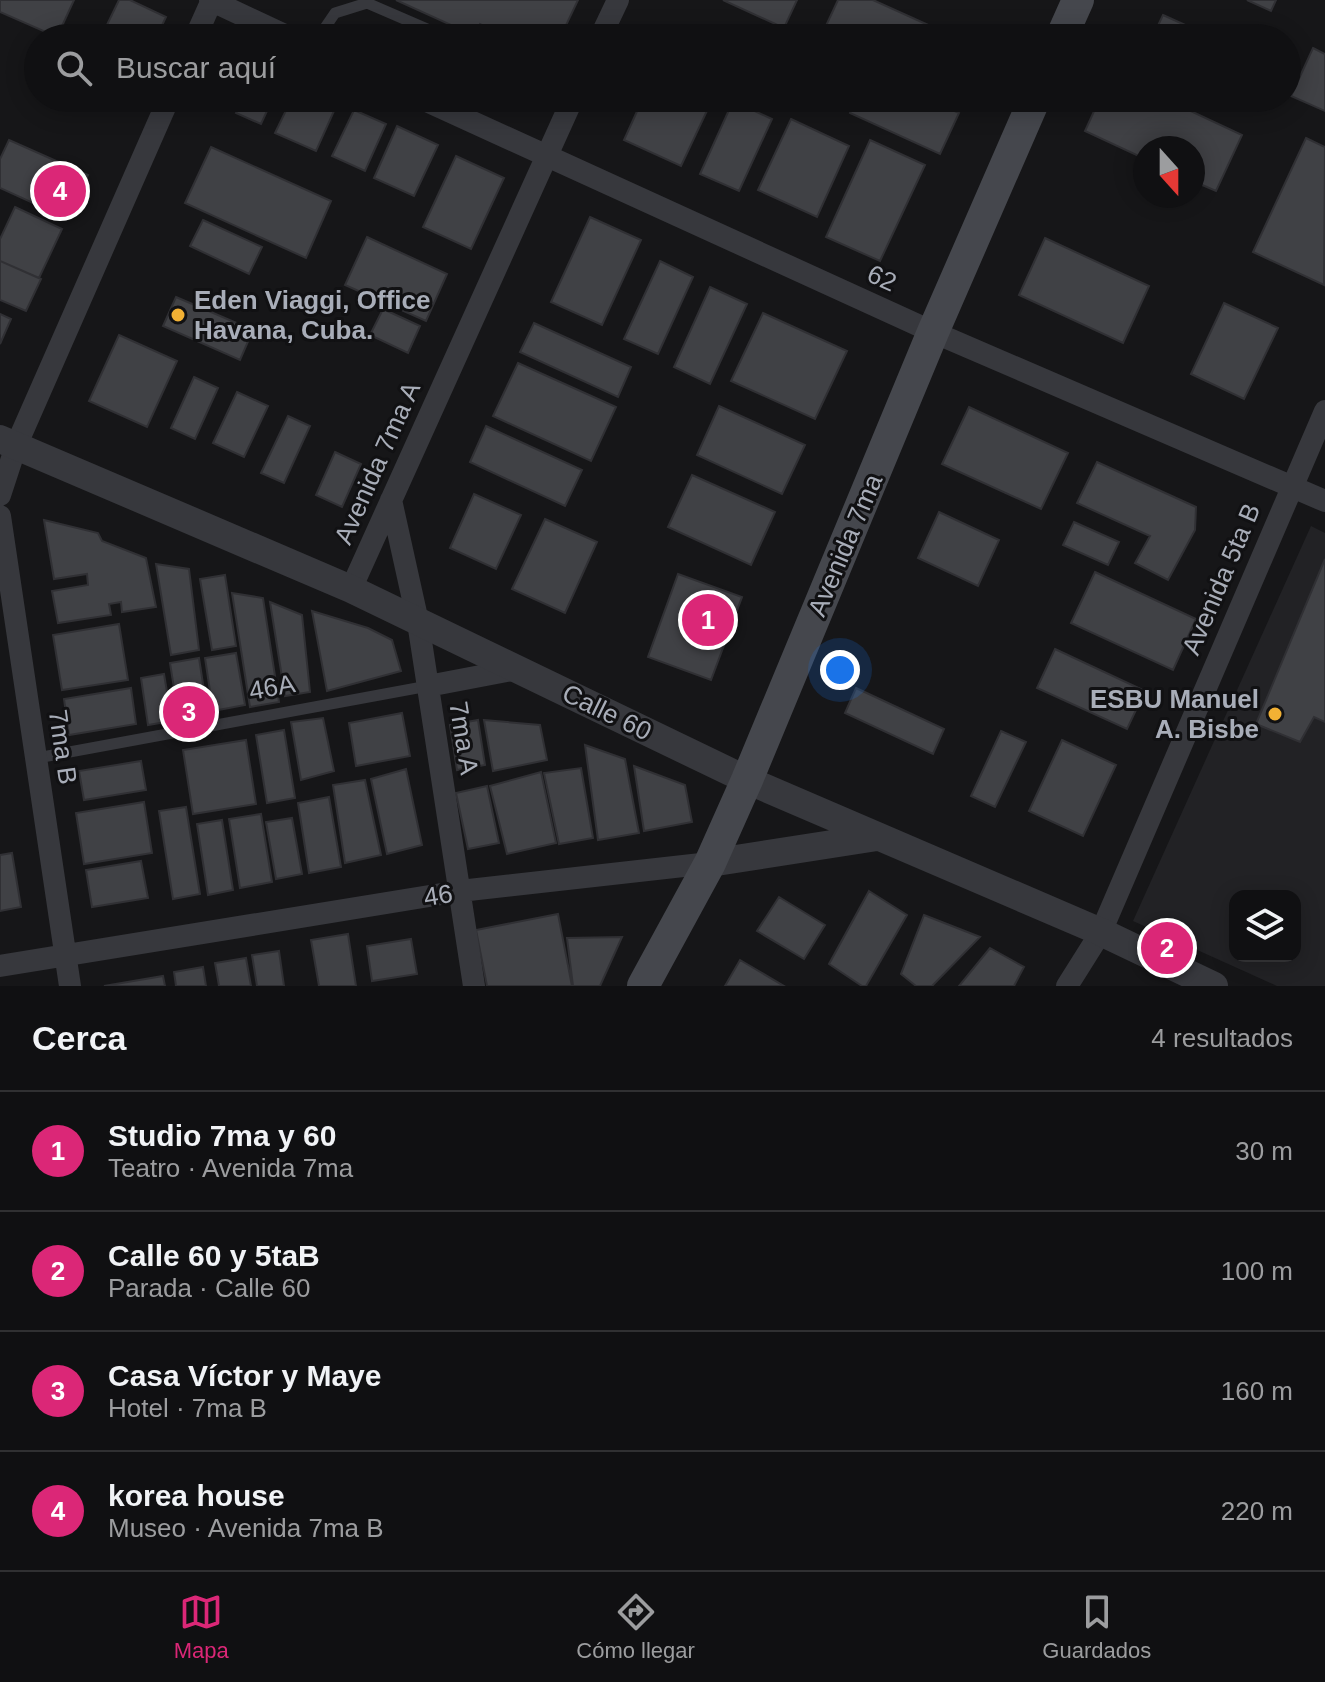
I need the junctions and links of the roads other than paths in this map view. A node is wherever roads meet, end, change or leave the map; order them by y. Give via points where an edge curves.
1 (211, 0) edge
2 (618, 0) edge
3 (1078, 0) edge
4 (201, 24) edge
5 (262, 24) edge
6 (328, 24) edge
7 (416, 24) edge
8 (607, 24) edge
9 (1067, 24) edge
10 (162, 112) edge
11 (475, 112) edge
12 (567, 112) edge
13 (1029, 112) edge
14 (547, 156) junction
15 (933, 332) junction
16 (1325, 411) edge
17 (8, 442) edge
18 (1291, 486) junction
19 (0, 495) edge
20 (391, 500) junction
21 (1325, 501) edge
22 (0, 516) edge
23 (351, 589) junction
24 (418, 622) junction
25 (517, 669) junction
26 (428, 686) junction
27 (37, 758) junction
28 (747, 780) junction
29 (877, 837) junction
30 (710, 863) junction
31 (460, 891) junction
32 (1101, 932) junction
33 (65, 956) junction
34 (0, 966) edge
35 (70, 986) edge
36 (474, 986) edge
37 (643, 986) edge
38 (1067, 986) edge
39 (1214, 986) edge

1 - 4 street
1 - 5 street
2 - 8 street
3 - 9 main road
6 - 7 lane via 335,13 367,3
10 - 17 street
11 - 14 street, 62
12 - 14 street, Avenida 7ma A
13 - 15 main road, Avenida 7ma
14 - 15 street, 62
14 - 20 street, Avenida 7ma A
15 - 18 street, 62
15 - 28 main road, Avenida 7ma
16 - 18 street, Avenida 5ta B
17 - 19 street
17 - 23 street, Calle 60
18 - 21 street, 62
18 - 32 street, Avenida 5ta B
20 - 23 street, Avenida 7ma A
20 - 24 street, 7ma A
22 - 27 street, 7ma B
23 - 24 street, Calle 60
24 - 25 street, Calle 60
24 - 26 street, 7ma A
25 - 26 street, 46A
25 - 28 street, Calle 60
26 - 27 lane, 46A
26 - 31 street, 7ma A
27 - 33 street, 7ma B
28 - 29 street, Calle 60
28 - 30 main road, Avenida 7ma
29 - 30 street, 46
29 - 32 street, Calle 60
30 - 31 street, 46
30 - 37 main road, Avenida 7ma
31 - 33 street, 46
31 - 36 street, 7ma A
32 - 38 street, Avenida 5ta B
32 - 39 street, Calle 60
33 - 34 street, 46
33 - 35 street, 7ma B

